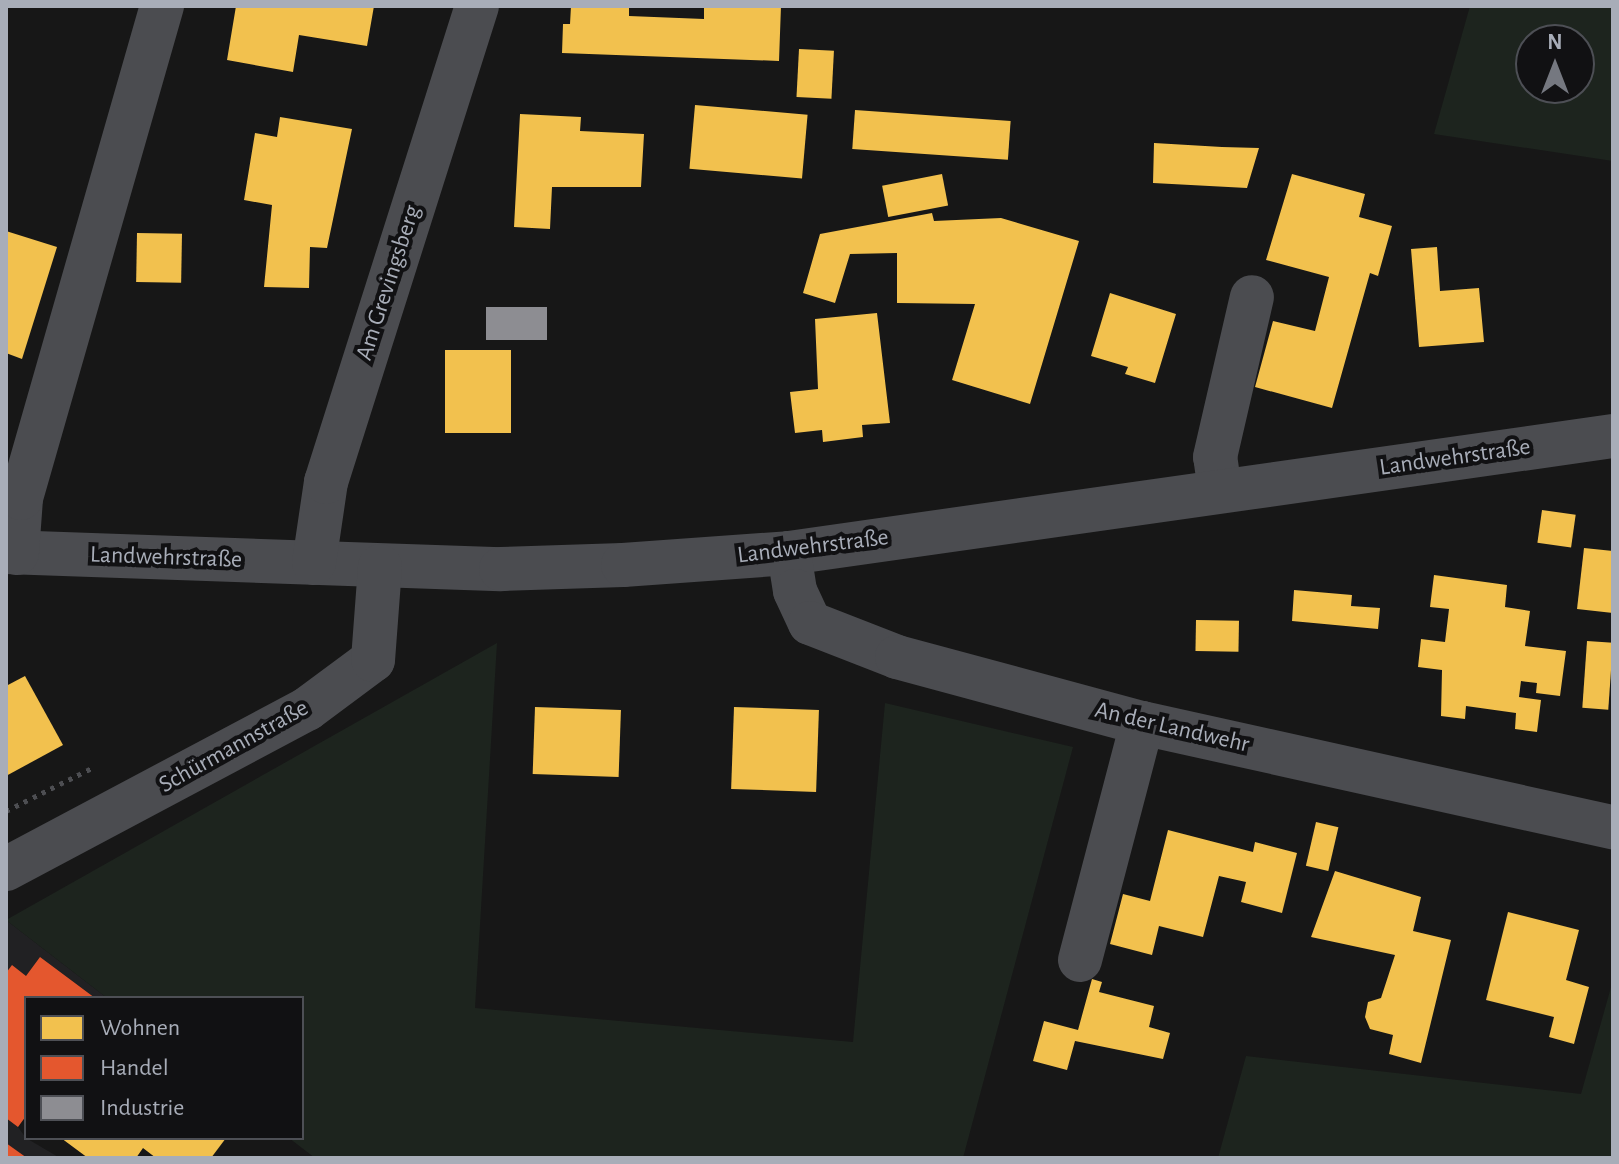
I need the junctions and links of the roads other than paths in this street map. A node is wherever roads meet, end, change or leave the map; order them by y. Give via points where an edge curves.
1 (162, 6) edge
2 (477, 6) edge
3 (1252, 297) dead end
4 (1613, 436) edge
5 (1220, 491) junction
6 (11, 552) edge
7 (789, 553) junction
8 (314, 563) junction
9 (380, 566) junction
10 (1142, 723) junction
11 (1613, 827) edge
12 (6, 869) edge
13 (1080, 960) dead end

1 - 6 street via 21,498
2 - 8 street, Am Grevingsberg via 326,482
3 - 5 street via 1215,457
4 - 5 street, Landwehrstraße
5 - 7 street, Landwehrstraße
6 - 8 street, Landwehrstraße
7 - 9 street, Landwehrstraße via 623,565
7 - 10 street, An der Landwehr via 795,591 810,623 897,657
8 - 9 street, Landwehrstraße
9 - 12 street, Schürmannstraße via 373,660 307,709
10 - 11 street, An der Landwehr
10 - 13 street

